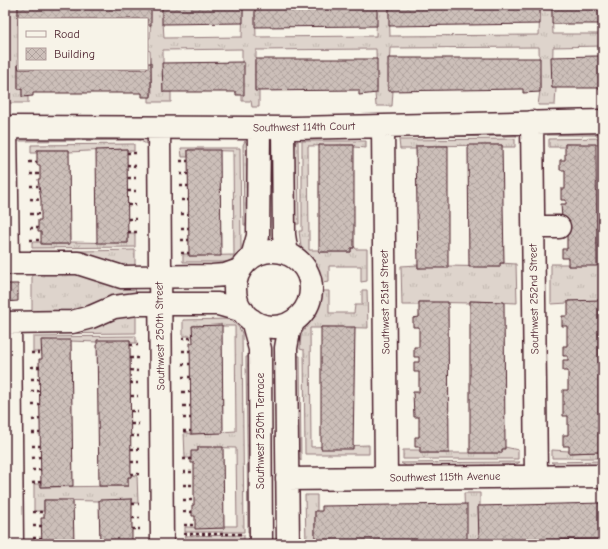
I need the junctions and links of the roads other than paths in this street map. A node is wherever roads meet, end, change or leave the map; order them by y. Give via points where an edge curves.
1 (603, 121) edge
2 (532, 122) junction
3 (383, 126) junction
4 (6, 127) edge
5 (159, 128) junction
6 (259, 128) junction
7 (283, 128) junction
8 (534, 227) junction
9 (559, 227) dead end
10 (287, 254) junction
11 (7, 262) edge
12 (246, 264) junction
13 (160, 277) junction
14 (160, 304) junction
15 (247, 316) junction
16 (294, 321) junction
17 (7, 323) edge
18 (536, 476) junction
19 (603, 476) edge
20 (386, 478) junction
21 (287, 479) junction
22 (253, 539) edge
23 (12, 544) edge
24 (162, 544) edge
25 (288, 544) edge

1 - 2 street, Southwest 114th Court
2 - 3 street, Southwest 114th Court
2 - 8 street, Southwest 252nd Street
3 - 7 street, Southwest 114th Court
3 - 20 street, Southwest 251st Street
4 - 5 street, Southwest 114th Court
4 - 11 street
5 - 6 street, Southwest 114th Court
5 - 13 street, Southwest 250th Street
6 - 7 street, Southwest 114th Court
6 - 12 street via 258,236
7 - 10 street via 284,234
8 - 9 street
8 - 18 street, Southwest 252nd Street
10 - 12 street via 269,251
10 - 16 street via 302,264 310,282 308,301
11 - 13 street via 78,263 119,277
12 - 13 street via 225,275
12 - 15 street via 235,288 236,296
13 - 14 street, Southwest 250th Street
14 - 15 street via 218,304
14 - 17 street via 119,306 72,322
14 - 24 street, Southwest 250th Street
15 - 16 street via 271,326 281,326
15 - 22 street, Southwest 250th Terrace via 260,349
16 - 21 street via 286,348
17 - 23 street
18 - 19 street, Southwest 115th Avenue
18 - 20 street, Southwest 115th Avenue
20 - 21 street, Southwest 115th Avenue
21 - 25 street

